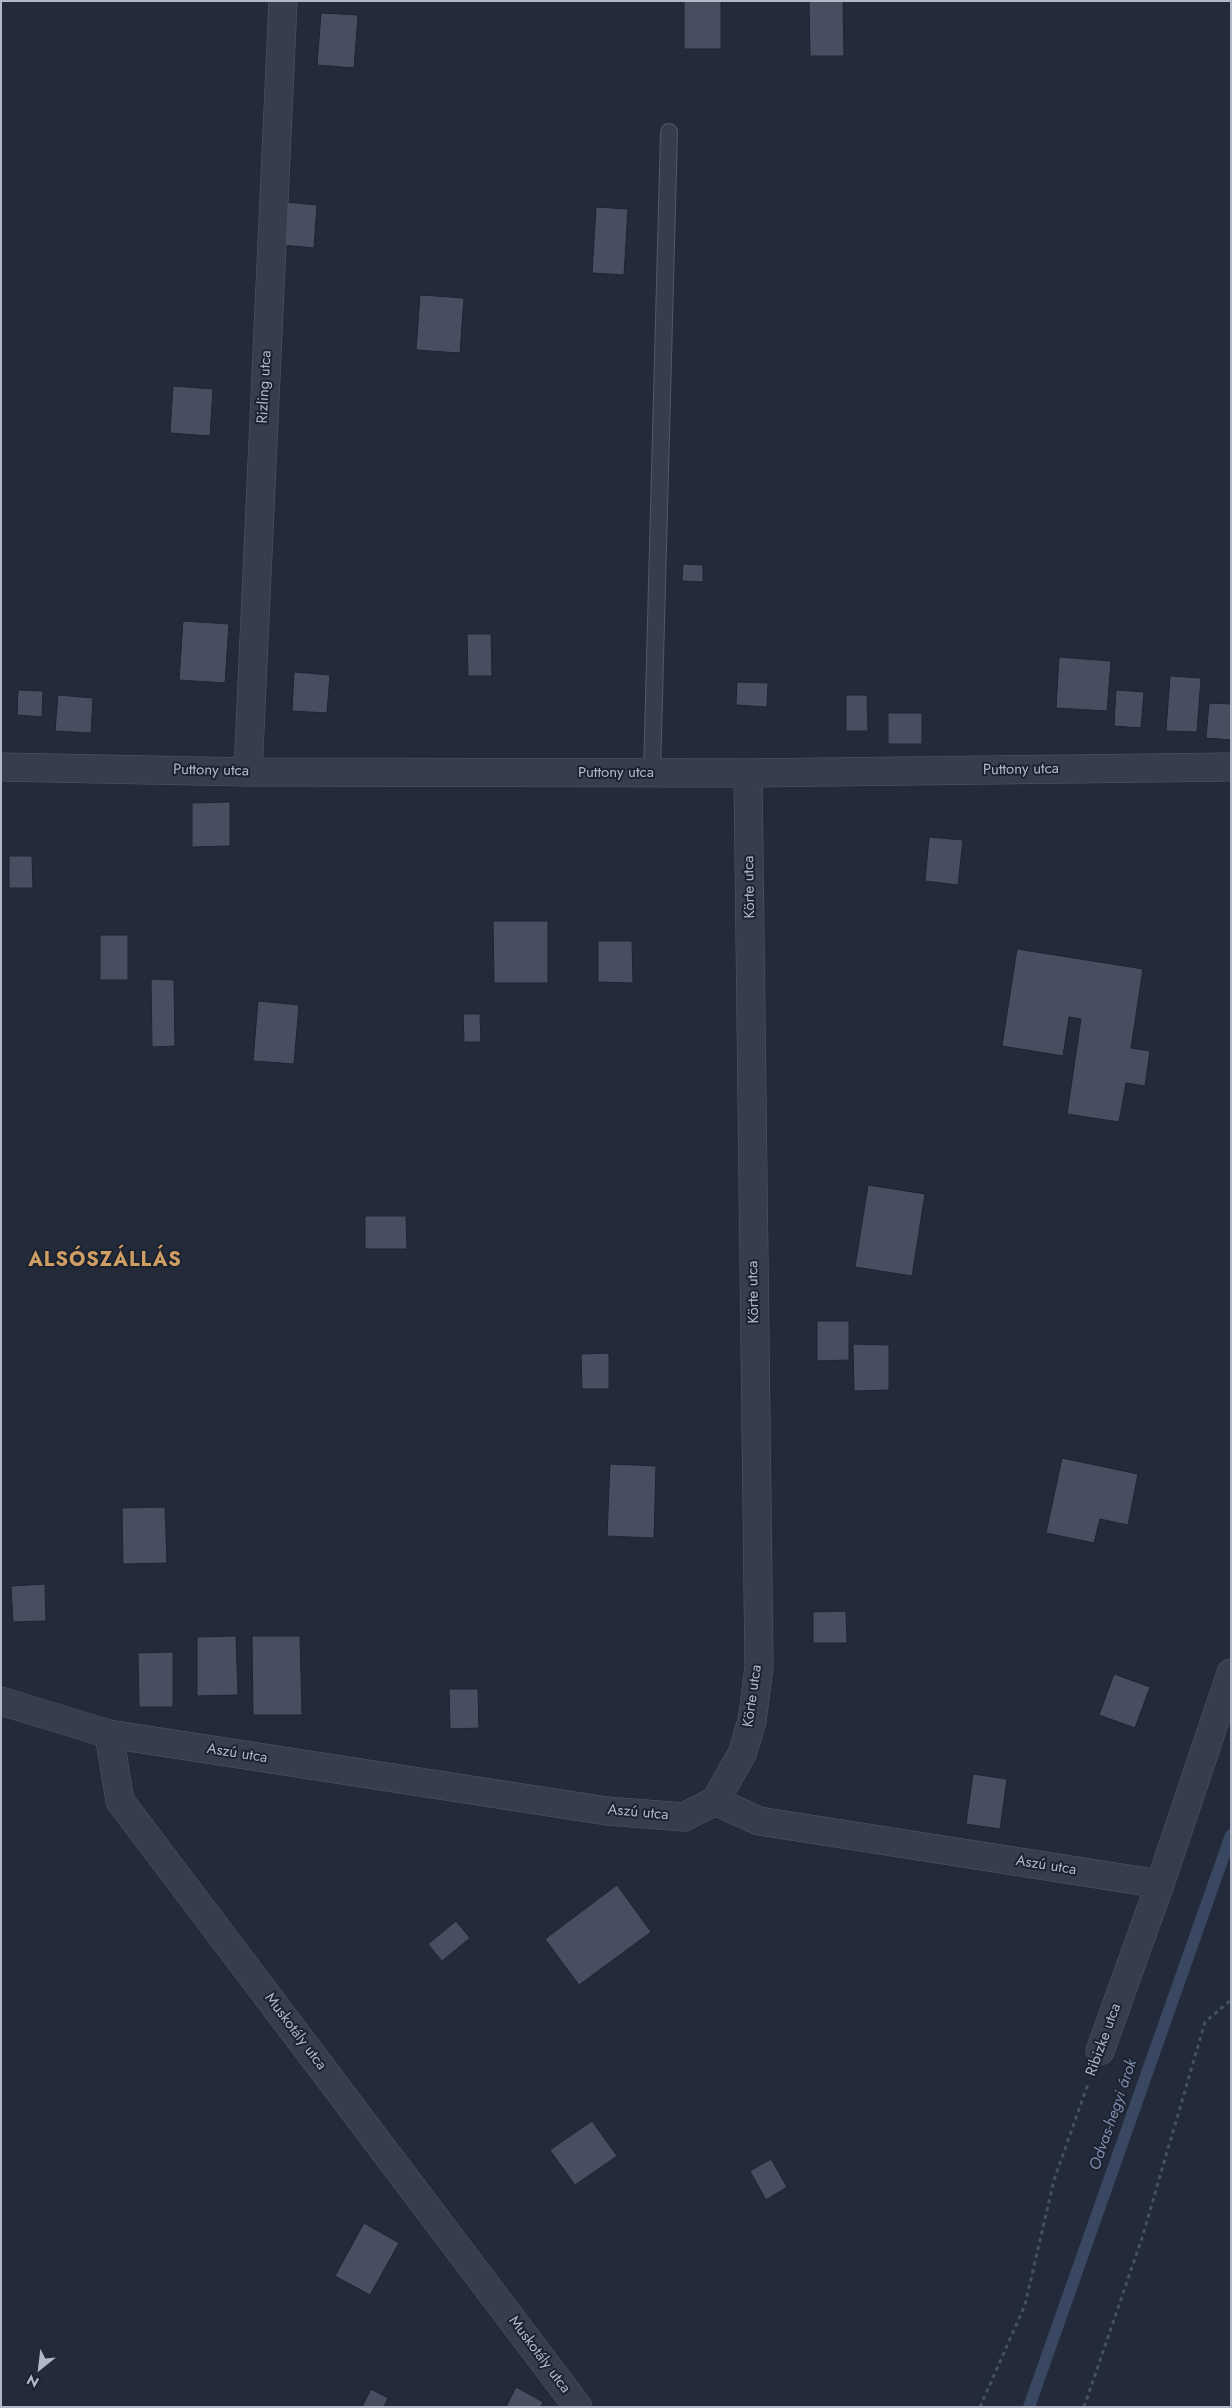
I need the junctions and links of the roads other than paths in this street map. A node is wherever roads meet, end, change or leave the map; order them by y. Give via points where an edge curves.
1 (283, 1) edge
2 (670, 132) dead end
3 (1, 767) edge
4 (1231, 767) edge
5 (248, 772) junction
6 (652, 773) junction
7 (748, 773) junction
8 (1231, 1673) edge
9 (1, 1701) edge
10 (109, 1734) junction
11 (715, 1801) junction
12 (1160, 1884) junction
13 (1100, 2051) road end
14 (578, 2407) edge

1 - 5 street, Rizling utca
2 - 6 lane
3 - 5 street, Puttony utca
4 - 7 street, Puttony utca
5 - 6 street, Puttony utca
6 - 7 street, Puttony utca
7 - 11 street, Körte utca via 758,1667 752,1721 742,1754
8 - 12 street, Ribizke utca
9 - 10 street
10 - 11 street, Aszú utca via 607,1811 684,1817
10 - 14 street, Muskotály utca via 120,1801
11 - 12 street, Aszú utca via 758,1821
12 - 13 street, Ribizke utca

